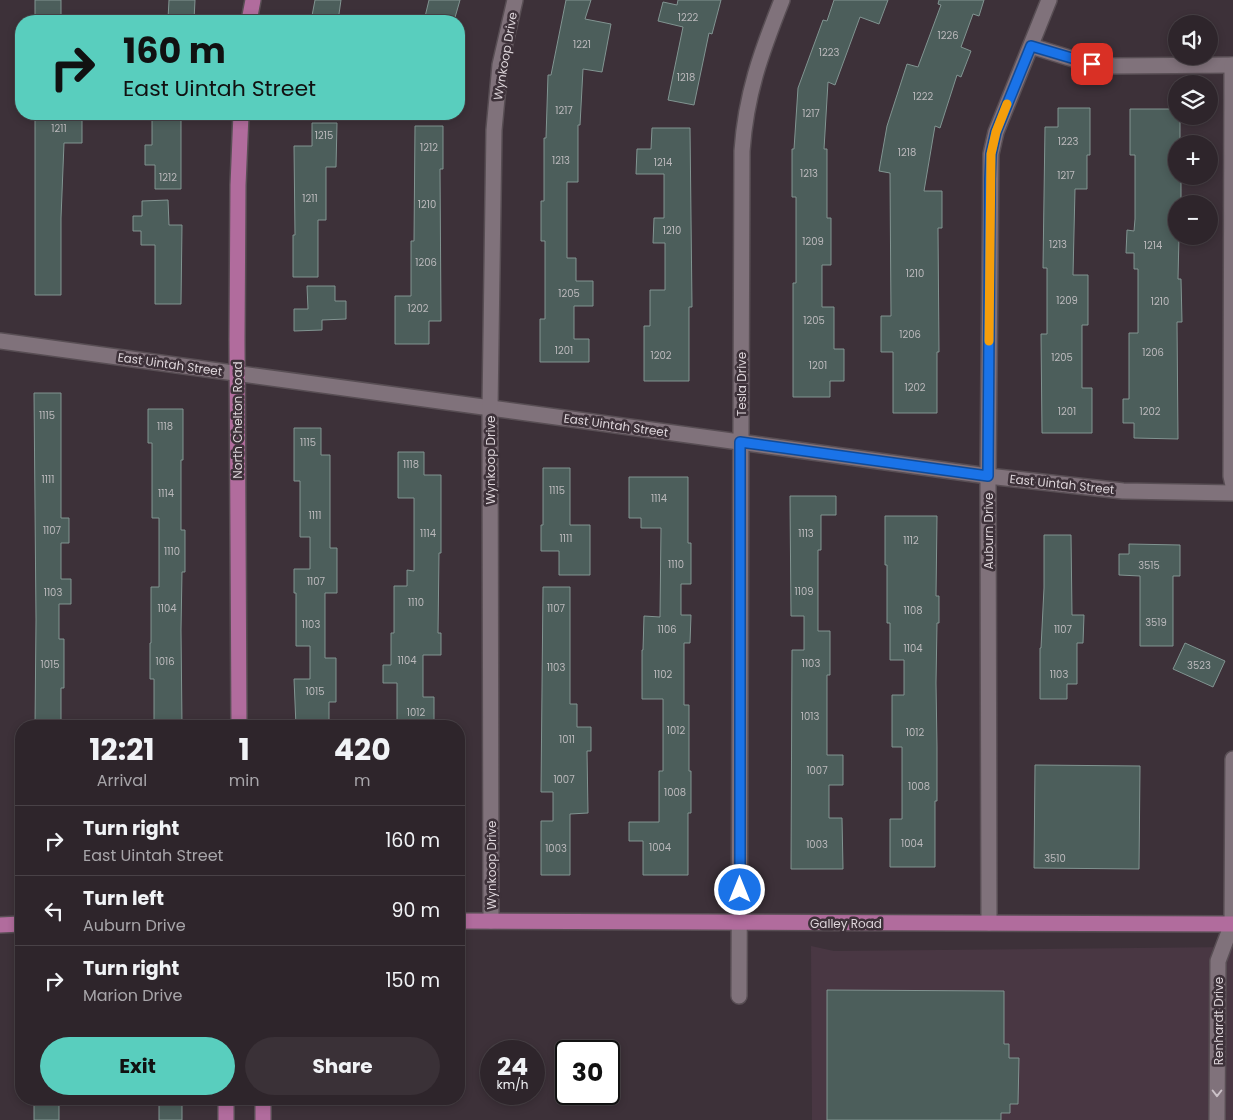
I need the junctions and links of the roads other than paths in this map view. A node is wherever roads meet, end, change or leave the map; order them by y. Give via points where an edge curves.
1 (253, 0) edge
2 (515, 0) edge
3 (782, 0) edge
4 (1049, 0) edge
5 (250, 15) edge
6 (1031, 46) junction
7 (1232, 65) edge
8 (240, 120) edge
9 (0, 340) edge
10 (237, 373) junction
11 (490, 408) junction
12 (740, 442) junction
13 (988, 476) junction
14 (1233, 485) edge
15 (1233, 493) edge
16 (239, 720) edge
17 (1233, 759) edge
18 (490, 921) junction
19 (465, 922) edge
20 (989, 923) junction
21 (15, 924) edge
22 (740, 924) junction
23 (0, 925) edge
24 (1233, 925) edge
25 (739, 996) dead end
26 (226, 1105) edge
27 (263, 1105) edge
28 (226, 1120) edge
29 (263, 1120) edge
30 (1217, 1120) edge

1 - 5 main road
2 - 11 street, Wynkoop Drive via 500,65 494,130
3 - 12 street, Tesla Drive via 755,74 744,122
4 - 6 street, Auburn Drive
6 - 7 street via 1072,59 1114,66
6 - 13 street, Auburn Drive via 996,132 991,154
7 - 14 street
8 - 10 main road, North Chelton Road
9 - 10 street, East Uintah Street
10 - 11 street, East Uintah Street
10 - 16 main road, North Chelton Road
11 - 12 street, East Uintah Street
11 - 18 street, Wynkoop Drive
12 - 13 street, East Uintah Street
12 - 22 street, Tesla Drive
13 - 15 street, East Uintah Street via 1116,490
13 - 20 street, Auburn Drive
17 - 24 street, Renhardt Drive
18 - 19 main road, Galley Road
18 - 22 main road, Galley Road
20 - 22 main road, Galley Road
20 - 24 main road, Galley Road
21 - 23 main road
22 - 25 street, Tesla Drive
24 -> 30 street, Renhardt Drive via 1218,961
26 - 28 main road
27 - 29 main road

